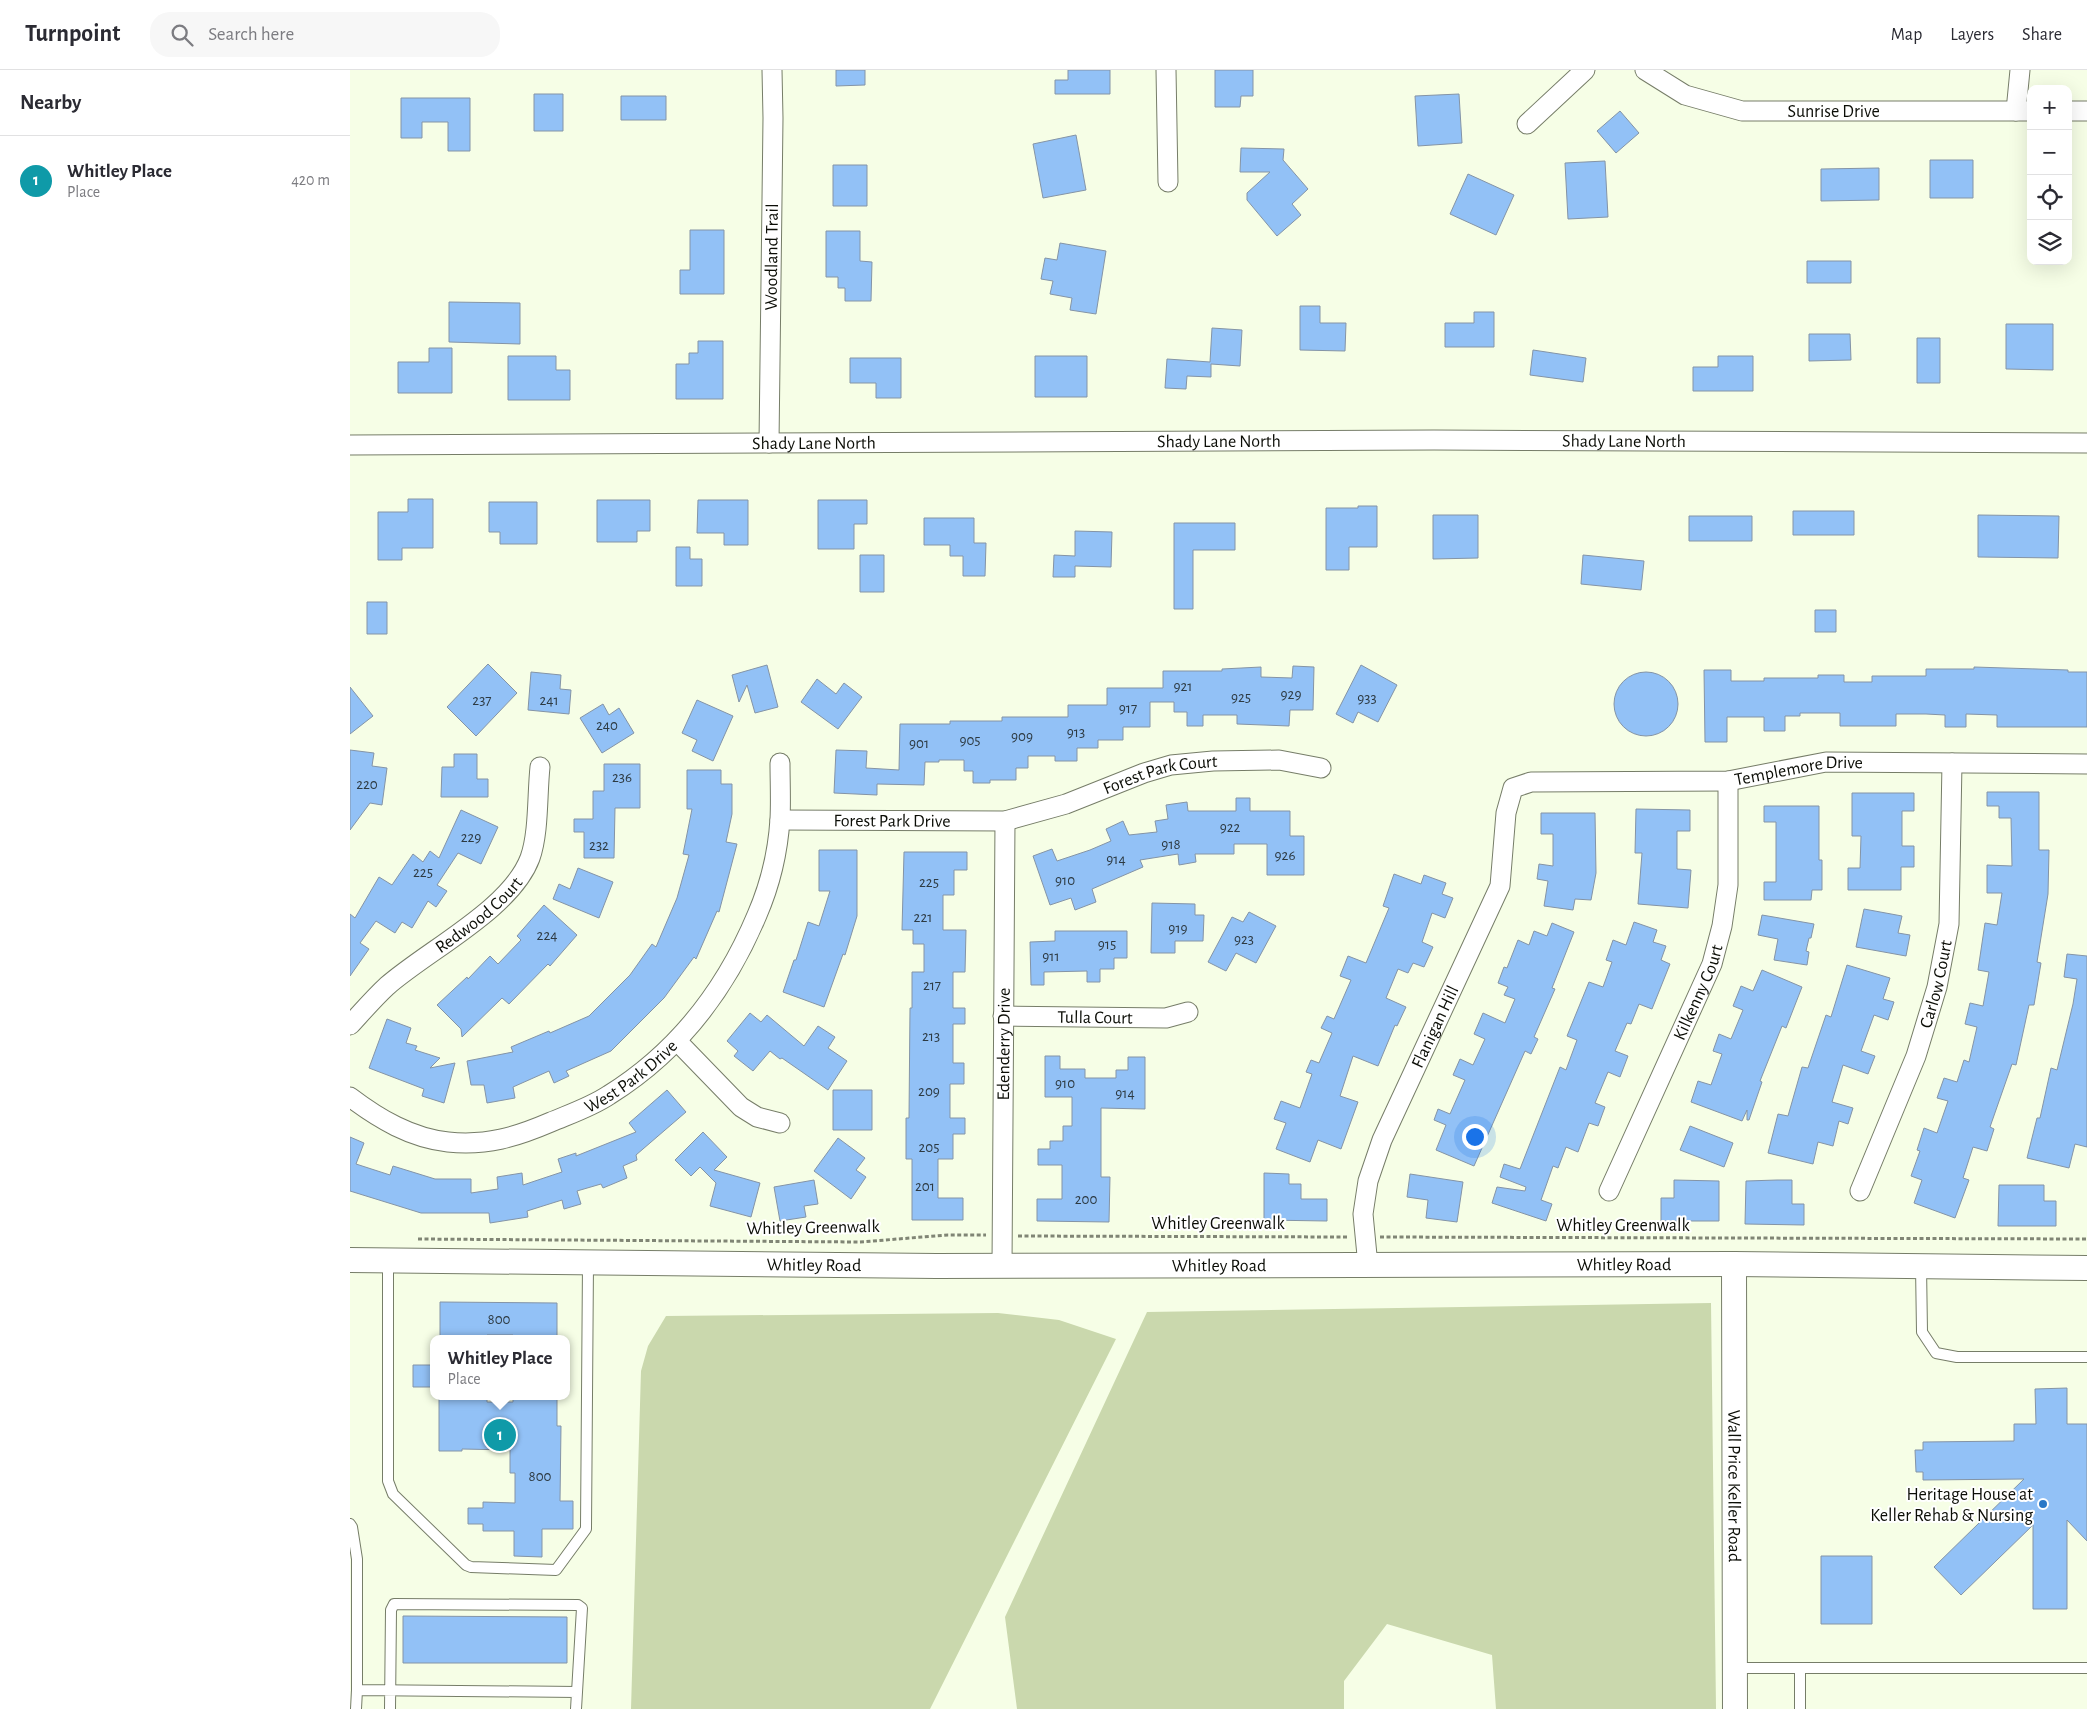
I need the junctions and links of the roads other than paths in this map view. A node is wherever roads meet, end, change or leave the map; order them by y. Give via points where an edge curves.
1 (772, 70) edge
2 (1166, 70) edge
3 (1585, 70) edge
4 (1645, 70) edge
5 (2020, 70) edge
6 (2023, 111) edge
7 (2072, 111) edge
8 (2087, 111) edge
9 (1527, 124) dead end
10 (1168, 182) dead end
11 (769, 443) junction
12 (2087, 443) edge
13 (350, 445) edge
14 (780, 763) dead end
15 (1952, 763) junction
16 (2087, 764) edge
17 (540, 767) dead end
18 (1321, 768) dead end
19 (1728, 781) junction
20 (1513, 788) joint
21 (780, 820) junction
22 (1005, 821) junction
23 (1188, 1012) dead end
24 (1003, 1016) junction
25 (350, 1025) edge
26 (677, 1042) junction
27 (350, 1097) edge
28 (780, 1123) dead end
29 (1609, 1191) dead end
30 (1860, 1192) dead end
31 (350, 1260) edge
32 (388, 1261) junction
33 (588, 1263) junction
34 (1734, 1264) junction
35 (1002, 1266) junction
36 (1368, 1266) junction
37 (1921, 1266) junction
38 (2087, 1268) edge
39 (2087, 1358) edge
40 (350, 1524) edge
41 (1734, 1668) junction
42 (1800, 1668) junction
43 (2087, 1668) edge
44 (357, 1690) junction
45 (390, 1691) junction
46 (577, 1692) junction
47 (356, 1709) edge
48 (390, 1709) edge
49 (576, 1709) edge
50 (1735, 1709) edge
51 (1800, 1709) edge

1 - 11 street, Woodland Trail
2 - 10 street
3 - 9 street
4 - 6 street, Sunrise Drive via 1685,95 1742,110
5 - 6 street
7 - 8 street
11 - 12 street, Shady Lane North via 1434,440
11 - 13 street, Shady Lane North
14 - 21 street, West Park Drive
15 - 16 street, Templemore Drive
15 - 19 street, Templemore Drive via 1826,762
15 - 30 street, Carlow Court via 1949,924 1937,988 1916,1056
17 - 25 street, Redwood Court via 536,829 530,857 520,879 500,901 387,986
18 - 22 street, Forest Park Court via 1279,760 1171,765 1144,772 1066,804
19 - 20 street, Templemore Drive via 1531,782
19 - 29 street, Kilkenny Court via 1728,885 1712,964
20 - 36 street, Flanigan Hill via 1506,813 1500,886 1382,1140 1368,1181 1363,1214
21 - 22 street, Forest Park Drive
21 - 26 street, West Park Drive via 770,877 758,914 724,979
22 - 24 street, Edenderry Drive
23 - 24 street, Tulla Court via 1166,1018
24 - 35 street, Edenderry Drive
26 - 27 street, West Park Drive via 608,1096 528,1132 497,1141 430,1139 403,1130
26 - 28 street via 741,1107 757,1117
31 - 32 street, Whitley Road
32 - 33 street, Whitley Road
32 - 33 lane via 388,1481 393,1494 466,1565 556,1570 586,1529
33 - 35 street, Whitley Road
34 - 36 street, Whitley Road
34 - 37 street, Whitley Road
34 - 41 street, Wall Price Keller Road
35 - 36 street, Whitley Road
37 - 38 street, Whitley Road
37 - 39 lane via 1922,1332 1936,1353 1957,1357
40 - 44 lane via 357,1559
41 - 42 lane
41 - 50 street, Wall Price Keller Road
42 - 43 lane
42 - 51 lane
44 - 45 lane
44 - 47 lane
45 - 46 lane
45 - 46 lane via 391,1610 394,1604 578,1605 582,1608
45 - 48 lane
46 - 49 lane

